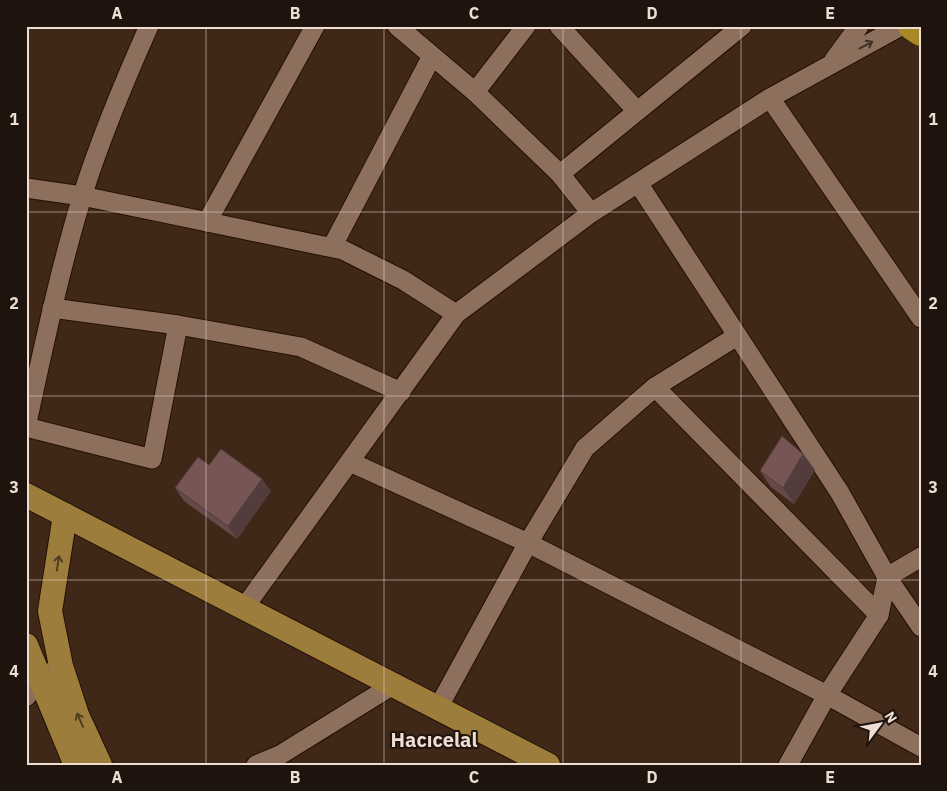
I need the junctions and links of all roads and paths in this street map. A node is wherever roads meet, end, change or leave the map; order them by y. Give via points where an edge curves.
1 (149, 26) edge
2 (315, 26) edge
3 (397, 26) edge
4 (526, 26) edge
5 (559, 26) edge
6 (742, 26) edge
7 (858, 26) edge
8 (901, 26) edge
9 (912, 26) edge
10 (921, 32) edge
11 (432, 56) junction
12 (832, 63) junction
13 (475, 92) junction
14 (770, 98) junction
15 (637, 111) junction
16 (560, 174) junction
17 (638, 183) junction
18 (26, 188) edge
19 (82, 196) junction
20 (591, 213) junction
21 (207, 222) junction
22 (332, 248) junction
23 (52, 308) junction
24 (456, 314) junction
25 (920, 317) edge
26 (178, 325) junction
27 (737, 336) junction
28 (655, 387) junction
29 (401, 392) junction
30 (26, 427) edge
31 (350, 462) junction
32 (26, 495) edge
33 (65, 516) junction
34 (528, 543) junction
35 (921, 557) edge
36 (887, 577) junction
37 (244, 608) junction
38 (879, 615) junction
39 (921, 627) edge
40 (26, 645) edge
41 (61, 666) junction
42 (393, 685) junction
43 (33, 688) edge
44 (827, 696) junction
45 (438, 708) junction
46 (921, 747) edge
47 (282, 760) edge
48 (76, 765) edge
49 (100, 765) edge
50 (256, 765) edge
51 (548, 765) edge
52 (788, 765) edge

1 - 19 street via 121,88
2 - 21 street
3 - 11 street
4 - 13 street
5 - 15 street
6 - 15 street
7 - 12 street
12 -> 8 street
9 - 10 highway
11 - 13 street
11 - 22 street
12 - 14 street
13 - 16 street
14 - 17 street
14 - 25 street
15 - 16 street
16 - 20 street
17 - 20 street
17 - 27 street
18 - 19 street
19 - 21 street
19 - 23 street
20 - 24 street
21 - 22 street
22 - 24 street via 343,250 403,280
23 - 26 street
23 - 30 street
24 - 29 street
26 - 29 street via 300,347
26 - 30 street via 152,459
27 - 28 street
27 - 36 street via 840,493
28 - 34 street via 585,448
28 - 38 street
29 - 31 street
31 - 34 street
31 - 37 street
32 - 33 main road
33 - 37 main road
41 -> 33 main road via 50,611
34 - 44 street
34 - 45 street
35 - 36 street
36 - 38 street
36 - 39 street
37 - 42 main road
38 - 44 street
40 - 43 main road
41 - 43 street
49 -> 41 main road via 77,715
42 - 45 main road
42 - 47 street
43 - 48 main road
44 - 46 street
44 - 52 street
45 - 51 main road
47 - 50 street

